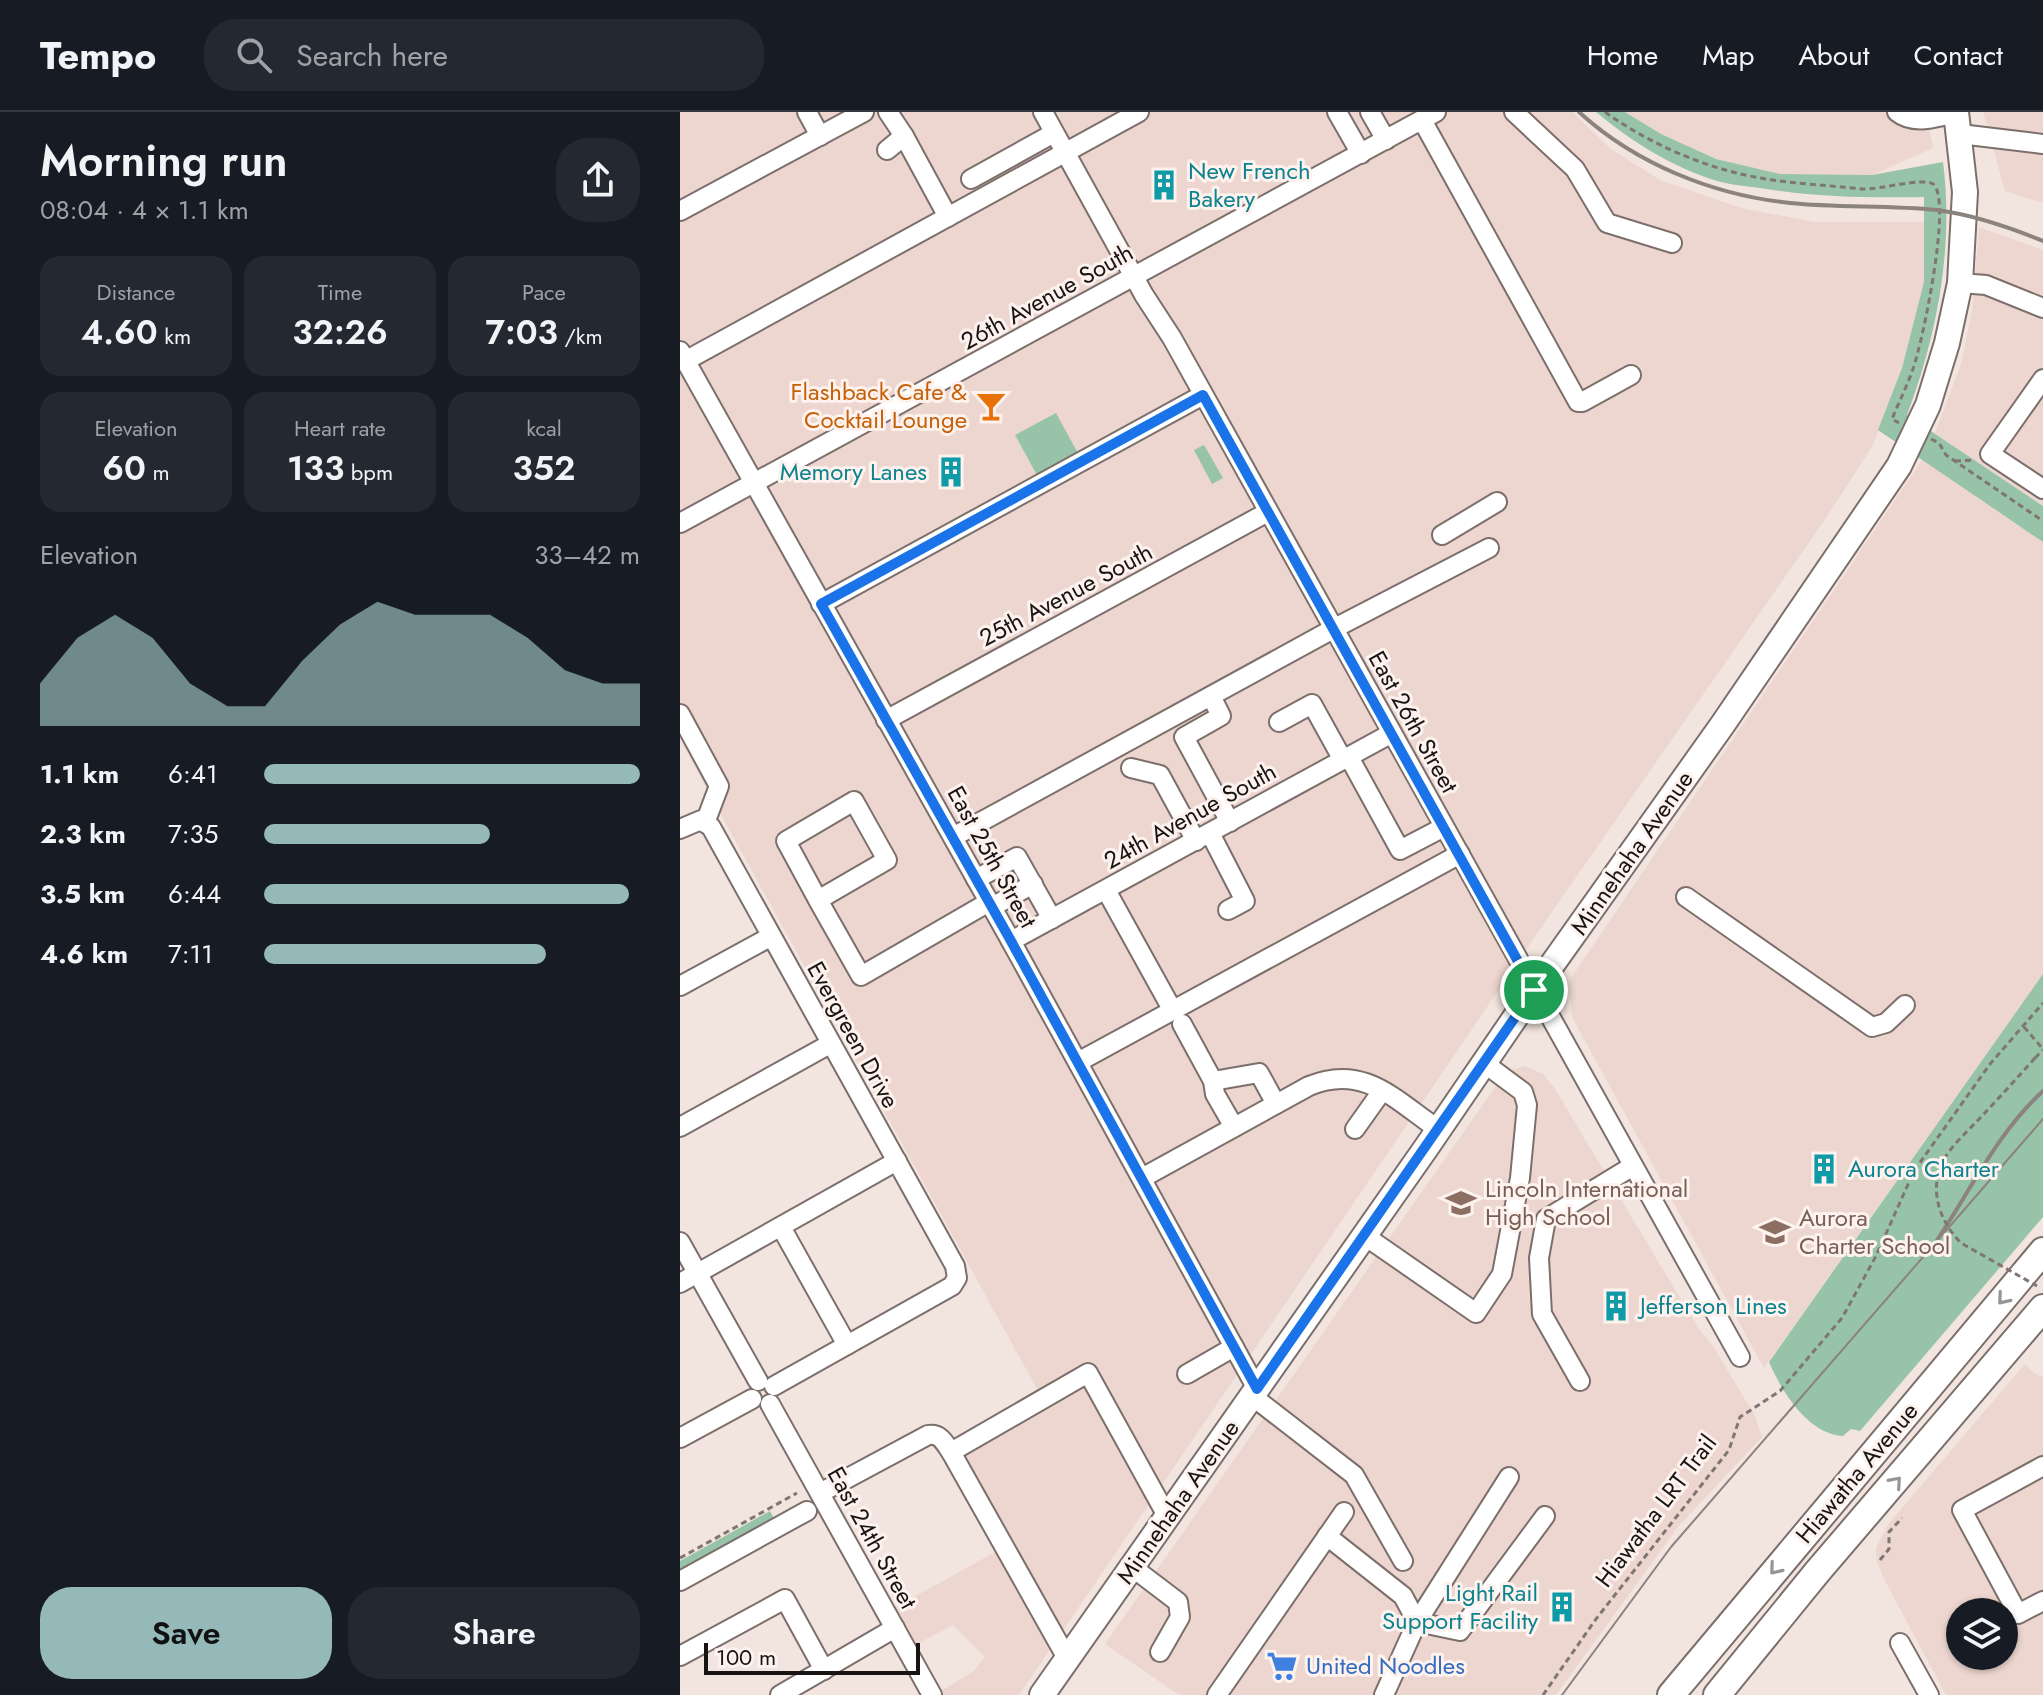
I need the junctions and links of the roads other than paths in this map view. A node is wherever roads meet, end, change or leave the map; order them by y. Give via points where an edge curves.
1 (807, 112) edge
2 (864, 112) edge
3 (888, 112) edge
4 (1043, 112) edge
5 (1139, 112) edge
6 (1337, 112) edge
7 (1370, 112) edge
8 (1514, 112) edge
9 (1897, 112) edge
10 (1429, 116) edge
11 (1958, 120) edge
12 (1054, 133) junction
13 (820, 136) junction
14 (904, 136) junction
15 (1386, 140) junction
16 (2043, 144) edge
17 (887, 150) dead end
18 (1065, 152) junction
19 (1361, 154) junction
20 (971, 179) dead end
21 (680, 211) edge
22 (948, 217) junction
23 (1672, 243) dead end
24 (1134, 276) junction
25 (1960, 283) junction
26 (2043, 308) edge
27 (683, 356) edge
28 (1631, 375) dead end
29 (2043, 379) edge
30 (1203, 395) junction
31 (754, 483) junction
32 (2043, 489) edge
33 (1497, 502) dead end
34 (1268, 512) junction
35 (680, 523) edge
36 (1442, 535) dead end
37 (1489, 548) dead end
38 (821, 604) junction
39 (1333, 629) junction
40 (1211, 696) junction
41 (680, 714) edge
42 (1173, 717) junction
43 (886, 720) junction
44 (1279, 722) dead end
45 (1392, 733) junction
46 (1184, 737) junction
47 (1346, 758) junction
48 (1131, 768) dead end
49 (703, 821) junction
50 (1230, 822) junction
51 (1444, 827) junction
52 (680, 829) edge
53 (953, 837) junction
54 (1203, 837) junction
55 (1460, 854) junction
56 (976, 879) junction
57 (1033, 884) junction
58 (1106, 890) junction
59 (1686, 897) dead end
60 (818, 900) junction
61 (991, 905) junction
62 (1228, 910) dead end
63 (1052, 919) junction
64 (770, 937) junction
65 (1011, 941) junction
66 (680, 986) edge
67 (1534, 990) junction
68 (1905, 1005) dead end
69 (1177, 1017) junction
70 (830, 1044) junction
71 (1078, 1062) junction
72 (1484, 1063) junction
73 (1213, 1081) junction
74 (1382, 1091) junction
75 (1276, 1104) junction
76 (680, 1127) edge
77 (1234, 1127) junction
78 (1355, 1129) dead end
79 (1439, 1130) junction
80 (897, 1161) junction
81 (1633, 1166) junction
82 (1142, 1178) junction
83 (781, 1227) junction
84 (1365, 1236) junction
85 (680, 1242) edge
86 (2043, 1251) edge
87 (697, 1273) junction
88 (680, 1283) edge
89 (2040, 1297) edge
90 (847, 1345) junction
91 (1234, 1347) junction
92 (1740, 1357) dead end
93 (1187, 1374) dead end
94 (1580, 1381) dead end
95 (764, 1393) junction
96 (1255, 1393) junction
97 (680, 1438) edge
98 (951, 1452) junction
99 (2043, 1466) edge
100 (1509, 1477) dead end
101 (820, 1493) junction
102 (807, 1511) dead end
103 (1344, 1512) dead end
104 (1167, 1516) junction
105 (1545, 1516) dead end
106 (1327, 1536) junction
107 (1403, 1561) dead end
108 (1132, 1567) junction
109 (680, 1581) edge
110 (2043, 1601) edge
111 (1417, 1622) junction
112 (895, 1628) junction
113 (1900, 1643) dead end
114 (1160, 1652) dead end
115 (680, 1656) edge
116 (1068, 1660) junction
117 (824, 1670) junction
118 (809, 1688) edge
119 (1673, 1692) edge
120 (780, 1695) edge
121 (932, 1695) edge
122 (1042, 1695) edge
123 (1217, 1695) edge
124 (1384, 1695) edge
125 (1717, 1695) edge
126 (1929, 1695) edge

1 - 13 street
2 - 13 street
3 - 14 street
4 - 12 street, East 26th Street
5 - 18 street
6 - 19 street
7 - 15 street
8 - 23 street via 1575,169 1607,223
9 - 11 street via 1908,120
10 - 15 street, 26th Avenue South
10 - 28 street via 1578,402
11 - 16 street
11 - 25 main road, Minnehaha Avenue via 1965,192
12 - 18 street, East 26th Street
12 - 20 street
13 - 21 street
14 - 17 street
14 - 22 street
15 - 19 street, 26th Avenue South
18 - 22 street
18 - 24 street, East 26th Street
19 - 24 street, 26th Avenue South
22 - 27 street
24 - 30 street, East 26th Street
24 - 31 street, 26th Avenue South
25 - 26 street via 1986,285
25 - 67 main road, Minnehaha Avenue via 1928,405 1899,466
27 - 31 street, East 25th Street
29 - 32 street via 1990,454
30 - 34 street, East 26th Street
30 - 38 street
31 - 35 street, 26th Avenue South
31 - 38 street, East 25th Street
33 - 36 street
34 - 39 street, East 26th Street
34 - 43 street, 25th Avenue South
37 - 39 street
38 - 43 street, East 25th Street
39 - 40 street
39 - 45 street, East 26th Street
40 - 42 street
40 - 46 street via 1221,716
41 - 49 street via 719,786
42 - 46 street
42 - 53 street
43 - 53 street, East 25th Street
44 - 47 street via 1312,704
45 - 47 street, 24th Avenue South
45 - 51 street, East 26th Street
46 - 50 street
47 - 50 street, 24th Avenue South
47 - 51 street via 1400,850
48 - 54 street via 1160,775
49 - 52 street
49 - 64 street, Evergreen Drive
50 - 54 street, 24th Avenue South
51 - 55 street, East 26th Street
53 - 56 street, East 25th Street
54 - 58 street, 24th Avenue South
54 - 62 street via 1245,901
55 - 67 street, East 26th Street
55 - 69 street
56 - 57 street via 1017,857
56 - 61 street, East 25th Street
57 - 61 street
57 - 63 street
58 - 63 street, 24th Avenue South
58 - 69 street
59 - 68 street via 1872,1027 1886,1023
60 - 60 street via 887,860 854,801 786,841
60 - 61 street via 861,976
61 - 65 street, East 25th Street
63 - 65 street, 24th Avenue South
64 - 66 street
64 - 70 street, Evergreen Drive
65 - 71 street, East 25th Street
67 - 72 main road, Minnehaha Avenue
67 - 81 street, East 26th Street
69 - 71 street
69 - 73 street
70 - 76 street
70 - 80 street, Evergreen Drive
71 - 82 street, East 25th Street
72 - 79 main road, Minnehaha Avenue
72 - 84 street via 1523,1092 1527,1105 1502,1274 1476,1313
73 - 75 street via 1259,1073
73 - 77 street
74 - 75 street via 1351,1078 1333,1078
74 - 78 street
74 - 79 street
75 - 77 street
77 - 82 street
79 - 84 main road, Minnehaha Avenue
80 - 83 street
80 - 90 street, Evergreen Drive via 957,1278 952,1286
81 - 92 street, East 26th Street
81 - 94 street via 1546,1219 1539,1258 1542,1314
82 - 91 street, East 25th Street
83 - 87 street
83 - 90 street
84 - 96 main road, Minnehaha Avenue
85 - 87 street, East 24th Street
86 -> 119 highway, Hiawatha Avenue
87 - 88 street
87 - 95 street, East 24th Street
125 -> 89 highway, Hiawatha Avenue
90 - 95 street
91 - 93 street
91 - 96 street, East 25th Street
95 - 97 street
95 - 101 street, East 24th Street
96 - 104 main road, Minnehaha Avenue
96 - 107 street via 1354,1475
98 - 101 street via 941,1437 928,1435
98 - 104 street via 1088,1373
98 - 116 street
99 - 110 street via 1962,1510 2018,1614
100 - 111 street
101 - 112 street, East 24th Street
102 - 109 street
103 - 106 street
104 - 108 main road, Minnehaha Avenue
105 - 111 street via 1460,1631
106 - 111 street via 1403,1596
106 - 123 street
108 - 114 street via 1178,1602 1180,1617
108 - 116 main road, Minnehaha Avenue
111 - 124 street
112 - 117 street
112 - 121 street, East 24th Street
113 - 126 street
115 - 117 street via 785,1599
116 - 122 main road, Minnehaha Avenue
117 - 118 street
118 - 120 street

